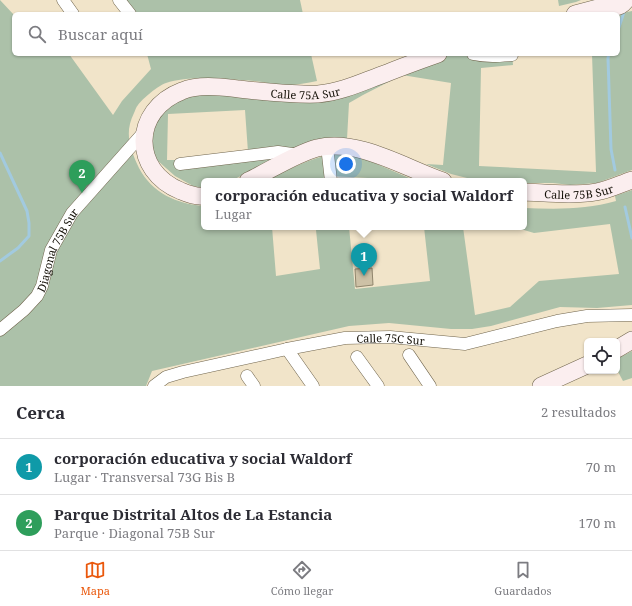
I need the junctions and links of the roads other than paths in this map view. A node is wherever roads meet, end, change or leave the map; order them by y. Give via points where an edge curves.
1 (63, 0) edge
2 (119, 0) edge
3 (615, 2) edge
4 (72, 12) edge
5 (128, 12) edge
6 (583, 12) edge
7 (433, 56) edge
8 (481, 56) edge
9 (504, 56) edge
10 (144, 132) junction
11 (327, 146) junction
12 (300, 155) junction
13 (180, 164) dead end
14 (254, 178) edge
15 (331, 178) edge
16 (435, 178) edge
17 (632, 180) edge
18 (527, 192) edge
19 (201, 196) edge
20 (632, 315) edge
21 (0, 330) edge
22 (632, 340) edge
23 (620, 347) edge
24 (287, 349) junction
25 (409, 355) dead end
26 (357, 357) dead end
27 (584, 366) edge
28 (247, 376) dead end
29 (154, 386) edge
30 (254, 386) edge
31 (314, 386) edge
32 (378, 386) edge
33 (430, 386) edge
34 (541, 386) edge

1 - 4 street
2 - 5 street
3 - 6 street
7 - 10 street, Calle 75A Sur via 331,93 189,88 169,97 154,110
8 - 9 street
10 - 19 street via 143,144 153,170 163,181 176,189
10 - 21 street, Diagonal 75B Sur via 72,213 51,250 37,296
11 - 12 street
11 - 15 street
11 - 16 street via 369,153
12 - 13 street via 278,152
12 - 14 street
17 - 18 street, Calle 75B Sur via 588,193
20 - 24 street, Calle 75C Sur via 587,316 557,321 465,344 366,336
22 - 23 street
24 - 29 street, Calle 75C Sur via 183,372 166,377
24 - 31 street
25 - 33 street
26 - 32 street
27 - 34 street
28 - 30 street

